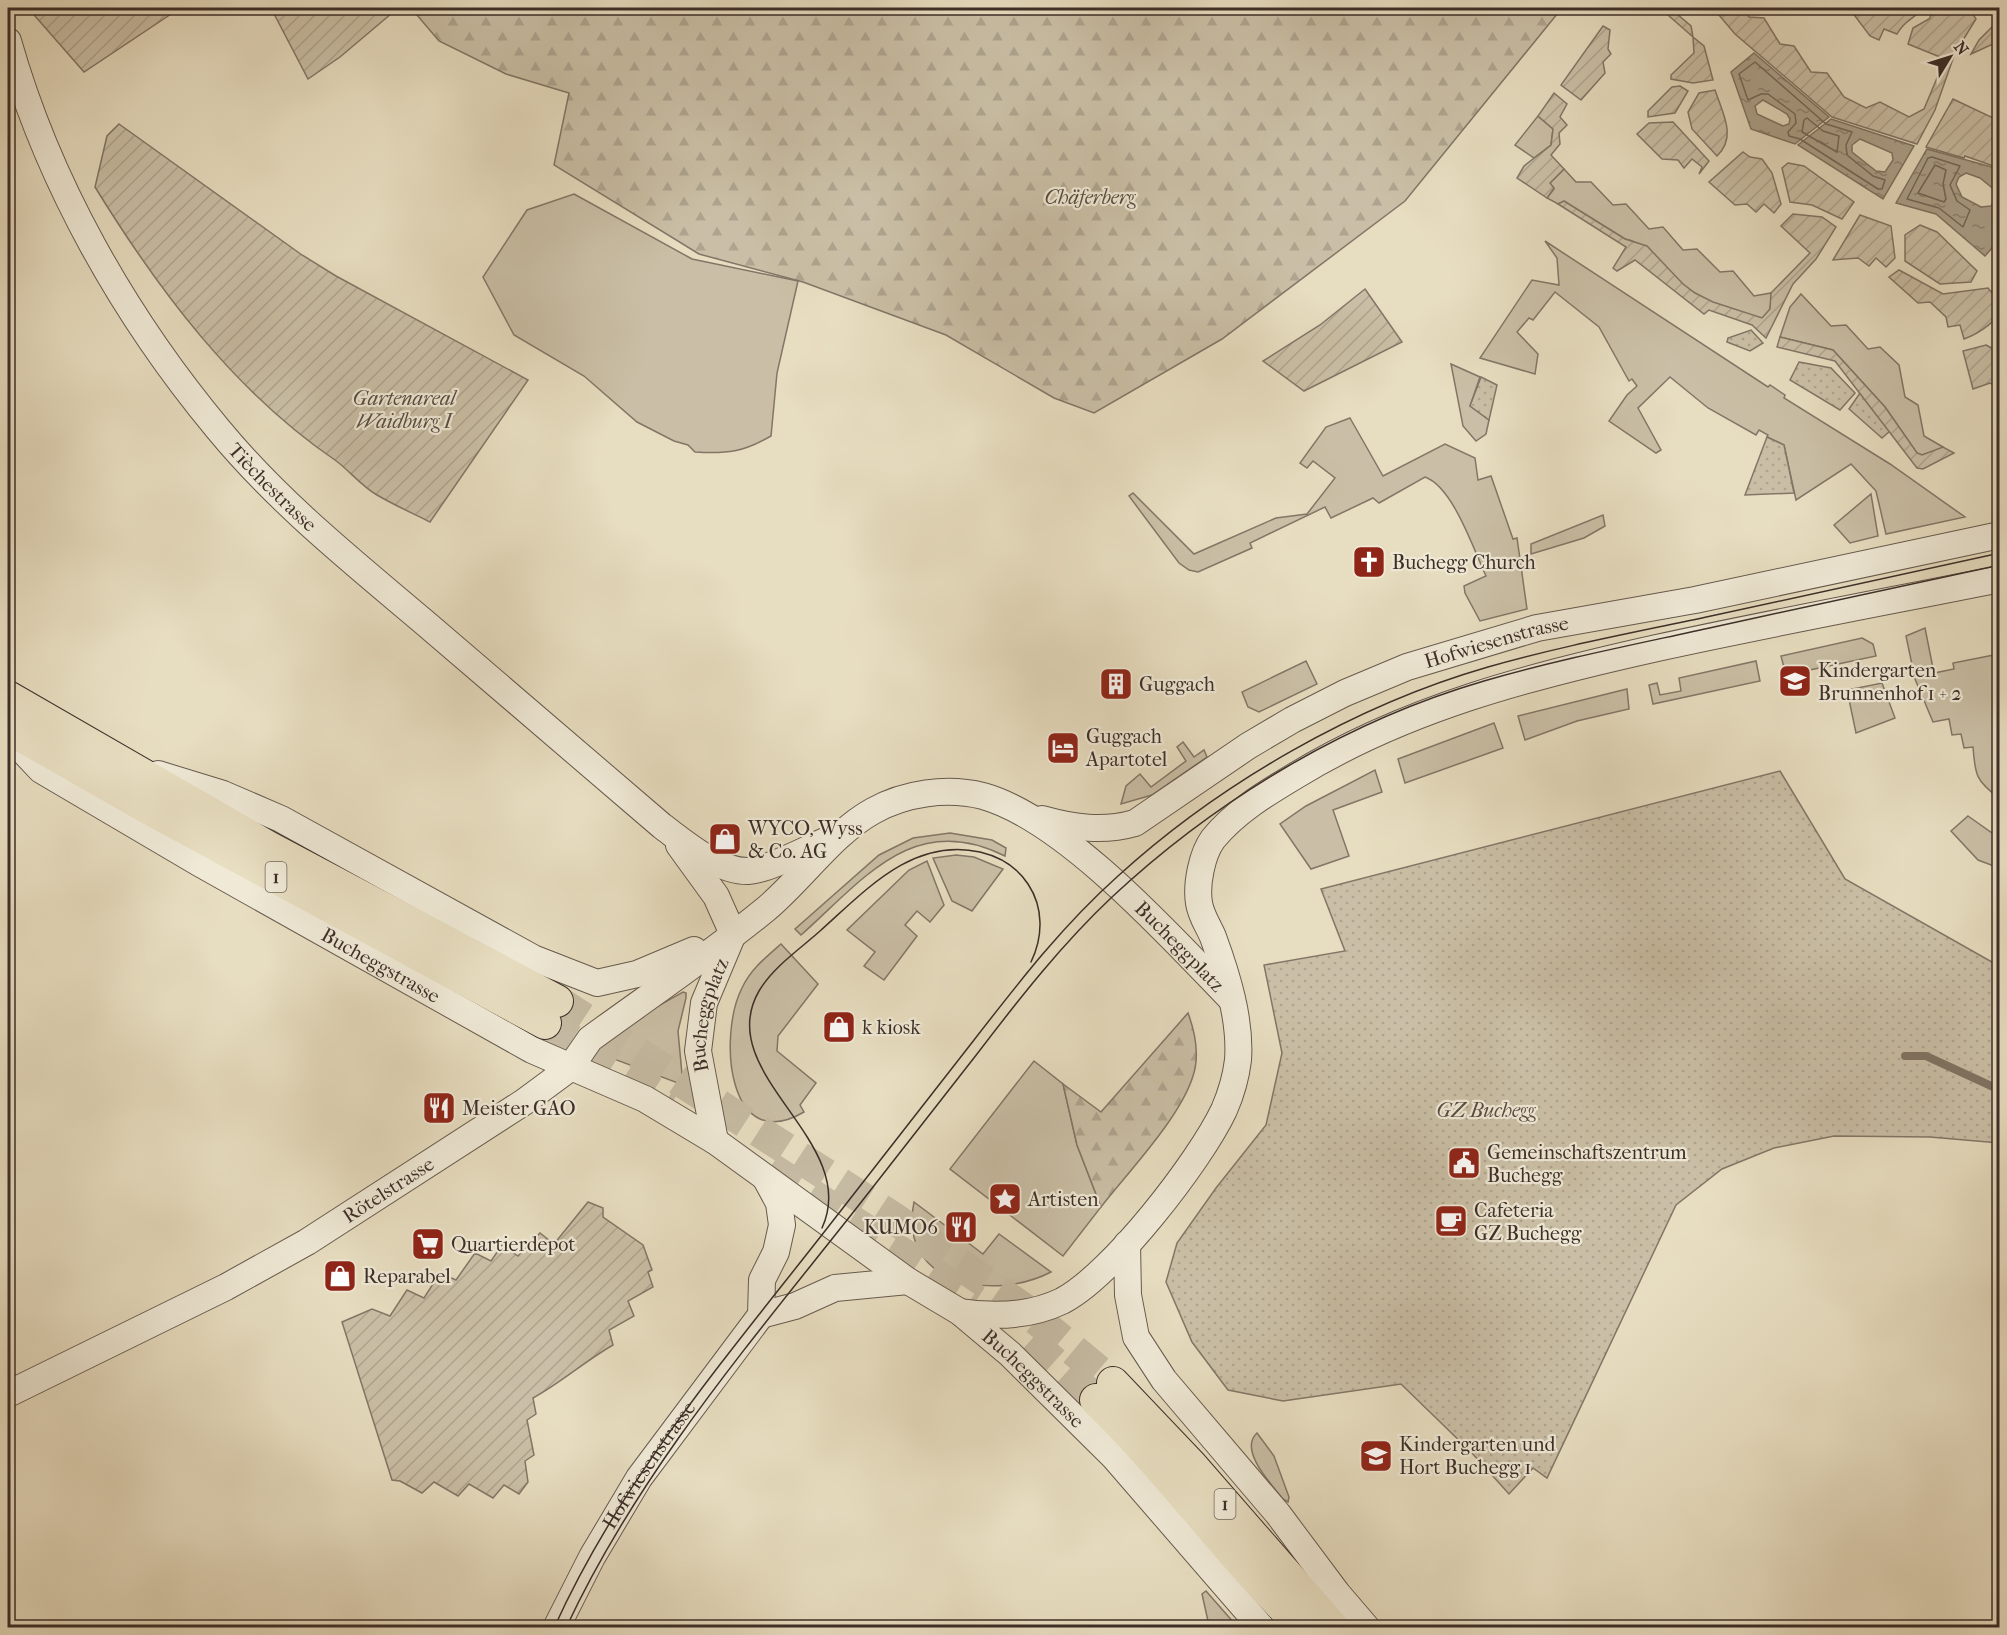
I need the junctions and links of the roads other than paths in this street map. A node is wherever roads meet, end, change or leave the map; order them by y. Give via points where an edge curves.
1 (8, 41) edge
2 (2000, 535) edge
3 (2000, 579) edge
4 (8, 697) edge
5 (8, 728) edge
6 (8, 735) edge
7 (106, 751) junction
8 (1030, 816) junction
9 (669, 831) junction
10 (845, 832) junction
11 (762, 868) joint
12 (733, 934) junction
13 (1231, 999) junction
14 (570, 1068) junction
15 (715, 1141) junction
16 (765, 1176) junction
17 (1127, 1244) junction
18 (908, 1281) junction
19 (960, 1312) junction
20 (761, 1315) junction
21 (8, 1394) edge
22 (1265, 1590) junction
23 (556, 1628) edge
24 (1262, 1628) edge
25 (1294, 1628) edge
26 (1304, 1628) edge
27 (1333, 1628) edge
28 (1367, 1628) edge

1 - 9 street, Tièchestrasse via 37,123 109,276 162,358 219,430 269,485 355,564
2 - 8 street, Hofwiesenstrasse via 1501,637 1407,667 1336,698 1248,746 1135,823 1114,829 1073,828
3 - 13 street via 1558,670 1395,724 1316,763 1228,821 1209,845 1200,873 1198,899
4 - 7 main road, Bucheggstrasse / 1
5 - 7 main road, Bucheggstrasse / 1 via 150,809 551,1012 161,787
6 - 14 street, Bucheggstrasse via 41,770 400,976
7 - 12 street, Bucheggstrasse via 166,778 223,794 281,819 533,958 597,983 637,974
8 - 10 street, Bucheggplatz via 984,796 940,791 897,800 871,811
8 - 13 street, Bucheggplatz via 1114,884
9 - 11 street, Tièchestrasse via 716,862 748,871
9 - 12 street, Tièchestrasse via 716,896
10 - 11 street, Bucheggplatz
10 - 12 street, Bucheggplatz via 767,909
12 - 14 street, Rötelstrasse via 590,1039
12 - 15 street, Bucheggplatz via 704,1003 698,1051
13 - 17 street, Bucheggplatz via 1238,1061 1223,1111 1188,1168
14 - 15 street, Bucheggstrasse via 645,1099
14 - 21 street, Rötelstrasse via 308,1242
15 - 16 street, Bucheggstrasse
16 - 18 street, Bucheggstrasse
16 - 20 street, Bucheggstrasse via 779,1203 782,1225 781,1239 762,1280
17 - 19 street, Bucheggplatz via 1075,1293 1051,1306 1017,1314
17 - 28 street via 1130,1316 1136,1337 1164,1380 1278,1514
18 - 19 street, Bucheggstrasse
18 - 20 street via 835,1288 795,1306
19 - 24 street, Bucheggstrasse via 1010,1354 1114,1457
20 - 23 street, Hofwiesenstrasse via 639,1478
22 - 25 main road
22 - 26 main road, Bucheggstrasse / 1
22 - 27 main road, Bucheggstrasse / 1 via 1132,1434 1104,1392 1185,1458

